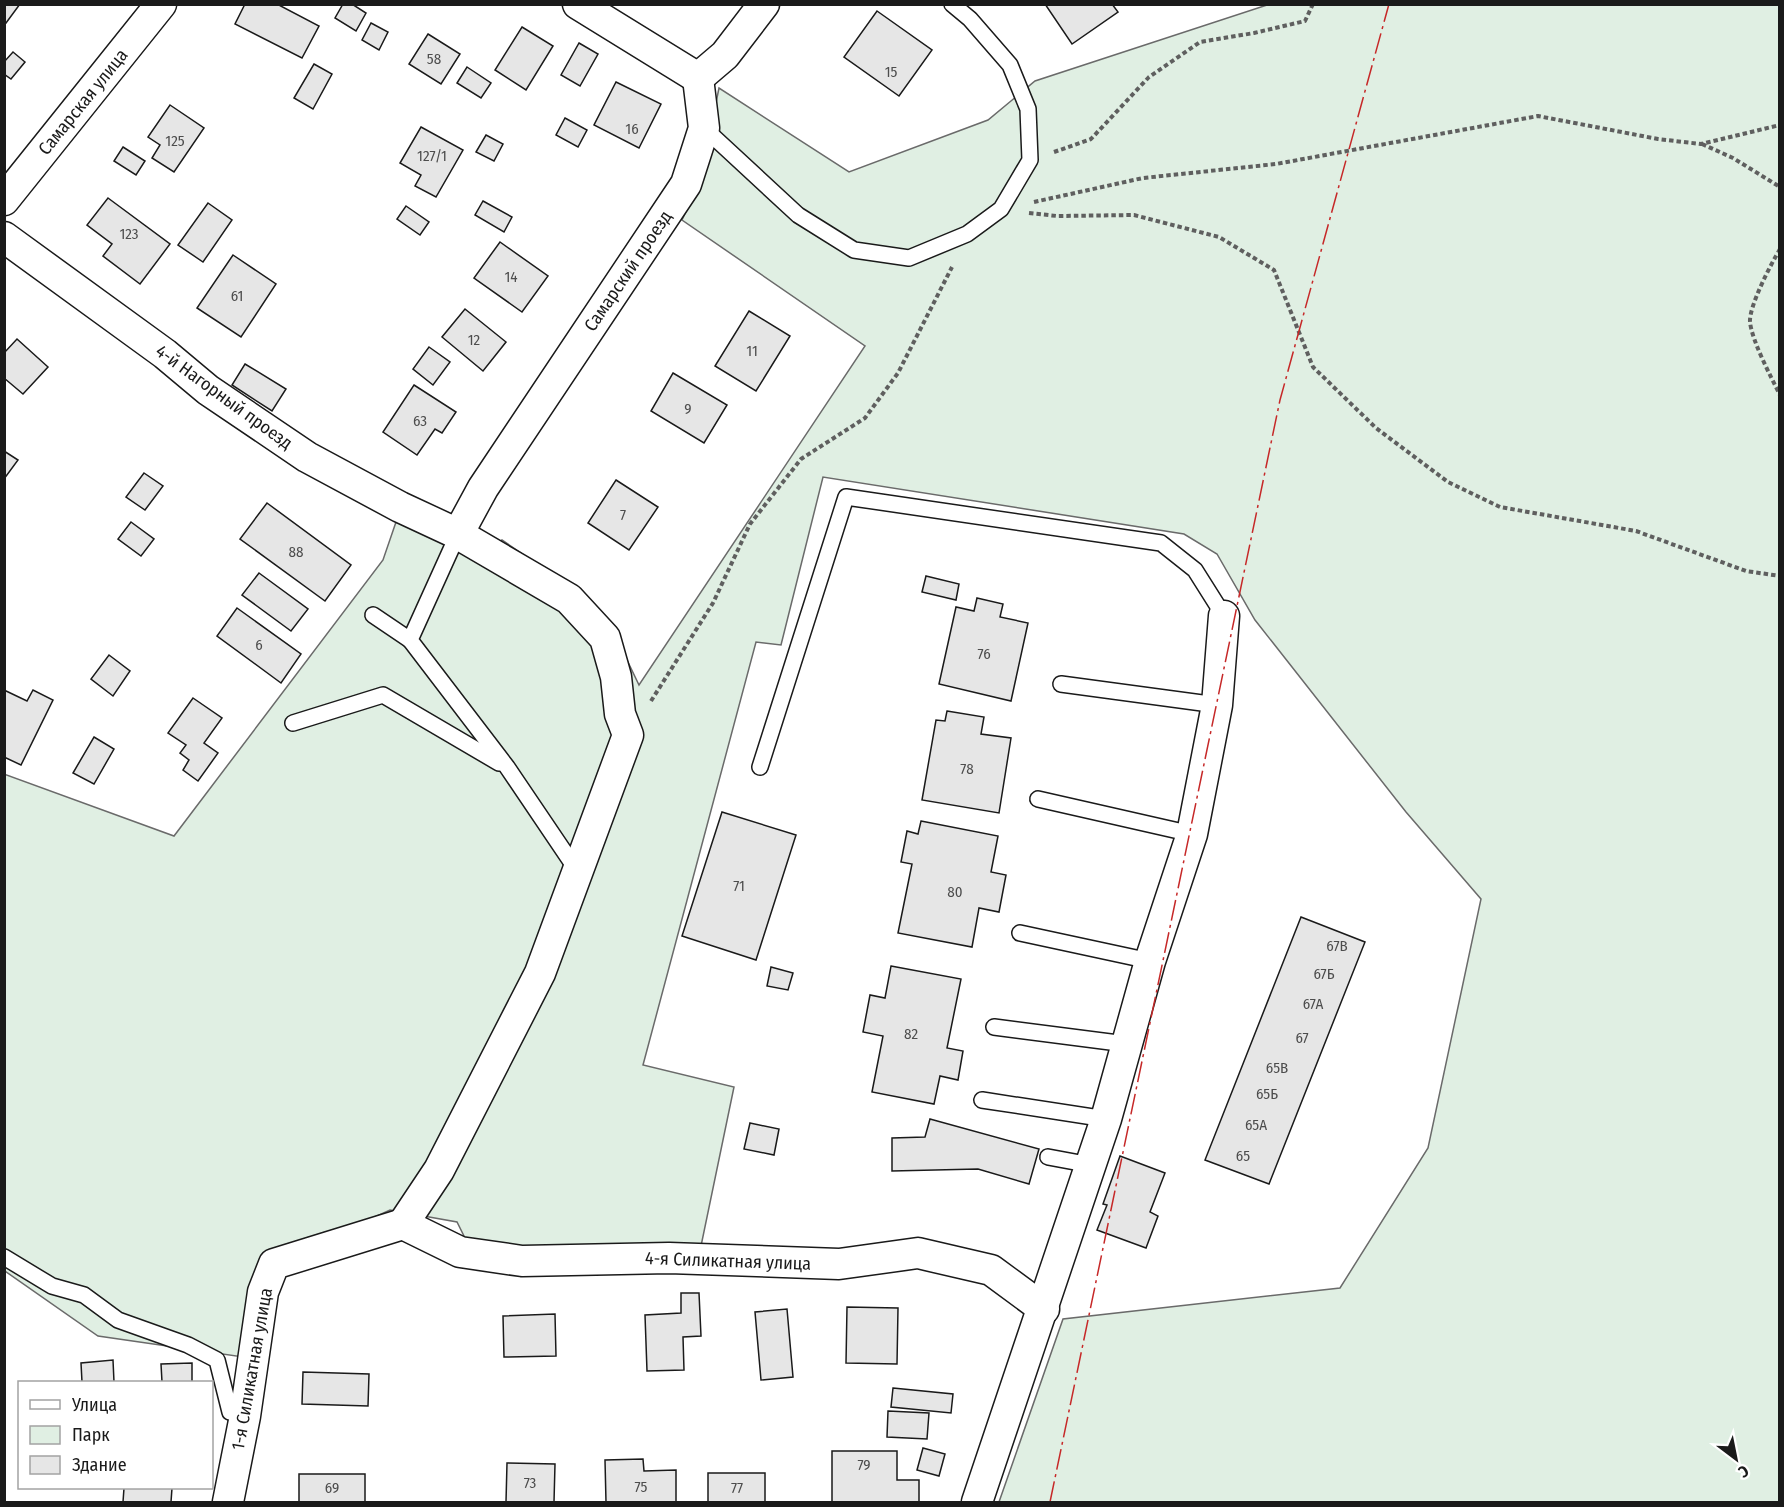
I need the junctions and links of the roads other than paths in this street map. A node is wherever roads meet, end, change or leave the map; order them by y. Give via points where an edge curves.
1 (161, 4) edge
2 (578, 4) edge
3 (764, 4) edge
4 (952, 4) edge
5 (698, 78) junction
6 (704, 128) junction
7 (4, 200) edge
8 (4, 237) edge
9 (458, 534) junction
10 (373, 615) dead end
11 (1224, 616) joint
12 (410, 640) junction
13 (1061, 684) dead end
14 (1217, 705) junction
15 (293, 723) dead end
16 (507, 767) junction
17 (760, 767) dead end
18 (1038, 799) dead end
19 (1192, 834) junction
20 (578, 872) junction
21 (1020, 933) dead end
22 (1150, 961) junction
23 (994, 1027) dead end
24 (1126, 1044) junction
25 (982, 1101) dead end
26 (1106, 1119) junction
27 (1048, 1157) dead end
28 (1091, 1165) junction
29 (403, 1224) junction
30 (4, 1257) edge
31 (1044, 1309) junction
32 (245, 1416) junction
33 (228, 1503) edge
34 (976, 1503) edge

1 - 7 street, Самарская улица
2 - 5 street
3 - 5 street via 725,55
4 - 6 lane via 1010,65 1028,109 1030,160 1001,209 966,234 909,258 854,250 798,215
5 - 6 street, Самарский проезд
6 - 9 street, Самарский проезд via 686,184 483,488
8 - 9 street, 4-й Нагорный проезд via 208,390 307,457
9 - 12 lane
9 - 20 street, 4-й Нагорный проезд via 569,599 605,638 628,735
10 - 12 lane
11 - 14 street
11 - 17 lane via 1194,570 1161,543 846,496
12 - 16 lane
13 - 14 lane
14 - 19 street
15 - 16 lane via 383,695
16 - 20 lane
18 - 19 lane
19 - 22 street
20 - 29 street via 540,973 439,1170
21 - 22 lane
22 - 24 street
23 - 24 lane
24 - 26 street
25 - 26 lane
26 - 28 street
27 - 28 lane
28 - 31 street
29 - 31 street, 4-я Силикатная улица via 460,1251 522,1261 669,1258 839,1264 918,1253 991,1270
29 - 32 street, 1-я Силикатная улица via 274,1264 263,1292
30 - 32 lane via 52,1286 84,1295 118,1320 188,1345 217,1360 230,1412
31 - 34 street
32 - 33 street, 1-я Силикатная улица

